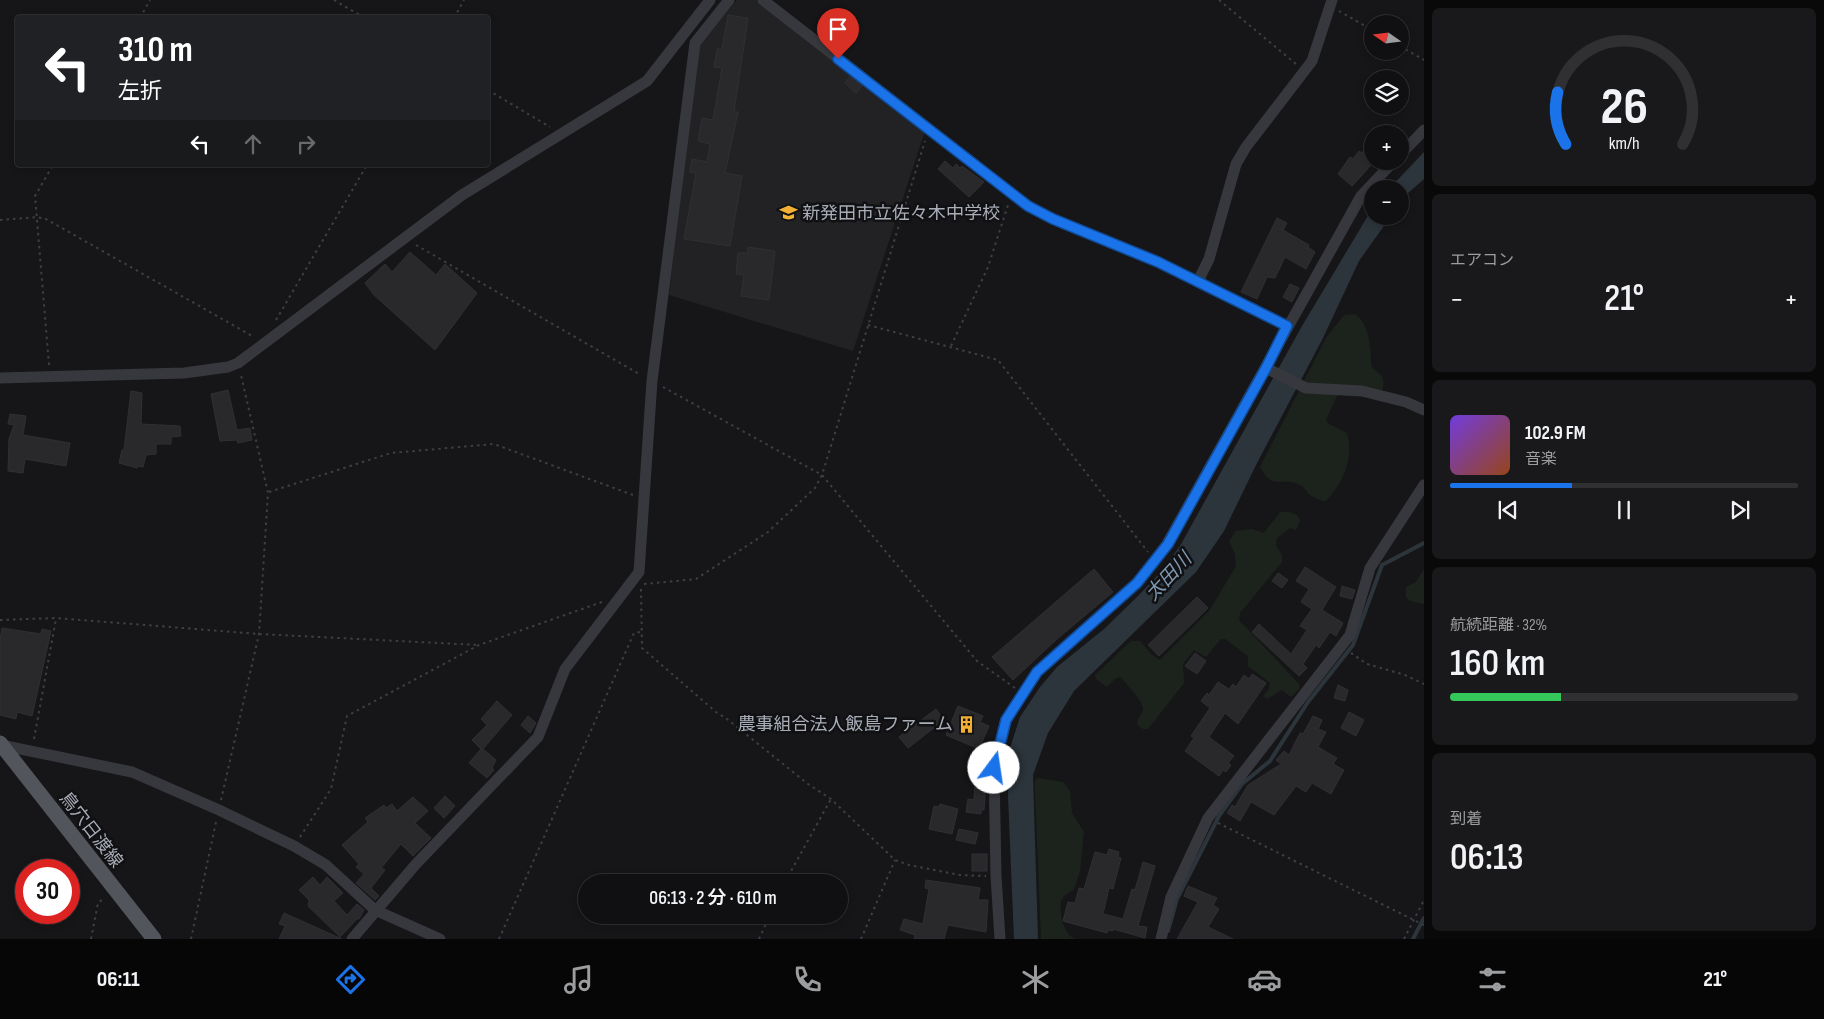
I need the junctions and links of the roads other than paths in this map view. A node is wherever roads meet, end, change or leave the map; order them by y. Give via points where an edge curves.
1 (710, 0) edge
2 (729, 0) edge
3 (763, 0) edge
4 (1331, 3) edge
5 (1424, 130) edge
6 (1409, 146) edge
7 (1386, 170) edge
8 (1198, 281) junction
9 (1287, 326) junction
10 (1269, 370) junction
11 (0, 378) edge
12 (1424, 410) edge
13 (1424, 485) edge
14 (1, 744) edge
15 (375, 910) junction
16 (154, 939) edge
17 (352, 939) edge
18 (440, 939) edge
19 (1000, 939) edge
20 (1161, 939) edge

1 - 11 street via 647,81 462,195 238,363 228,368 184,373
2 - 15 street via 695,42 652,381 639,572 565,669 538,737
3 - 8 street via 1028,206
4 - 8 street via 1312,61 1236,164 1210,259
5 - 6 street
7 - 9 street via 1361,196
8 - 9 street
9 - 10 street
10 - 12 street via 1306,388 1362,391
10 - 19 street via 1168,544 1120,599 1050,659 1022,693 1006,720 994,768
13 - 20 street via 1370,568 1350,635 1208,818 1171,897
14 - 15 street via 132,772 219,810 294,846 326,866
14 - 16 main road, 鳥穴日渡線
15 - 17 street
15 - 18 street

